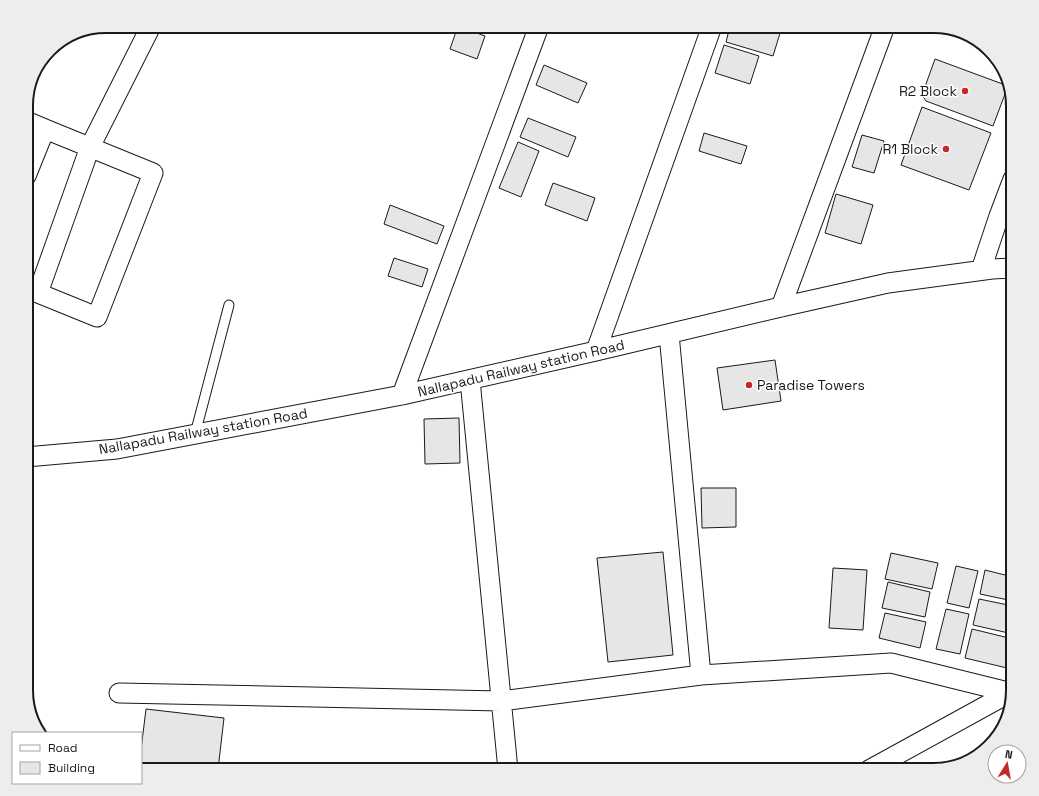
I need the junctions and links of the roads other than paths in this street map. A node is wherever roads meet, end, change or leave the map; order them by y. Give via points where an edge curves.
1 (147, 33) edge
2 (536, 33) edge
3 (710, 33) edge
4 (882, 33) edge
5 (33, 124) edge
6 (45, 129) junction
7 (90, 147) junction
8 (33, 159) edge
9 (1006, 198) edge
10 (1006, 268) edge
11 (981, 270) junction
12 (33, 285) edge
13 (33, 293) edge
14 (230, 305) dead end
15 (781, 307) junction
16 (669, 334) junction
17 (596, 351) junction
18 (470, 380) junction
19 (402, 395) junction
20 (194, 434) junction
21 (33, 456) edge
22 (701, 675) junction
23 (1006, 689) edge
24 (119, 693) dead end
25 (1006, 693) edge
26 (501, 701) junction
27 (507, 763) edge
28 (882, 763) edge

1 - 7 street
2 - 19 street
3 - 17 street
4 - 15 street
5 - 6 street
6 - 7 street
6 - 8 street
7 - 12 street
7 - 13 street via 153,173 97,318
9 - 11 street
10 - 11 street, Nallapadu Railway station Road
11 - 15 street, Nallapadu Railway station Road via 888,283
14 - 20 lane
15 - 16 street, Nallapadu Railway station Road
16 - 17 street, Nallapadu Railway station Road
16 - 22 street
17 - 18 street, Nallapadu Railway station Road
18 - 19 street, Nallapadu Railway station Road
18 - 26 street
19 - 20 street, Nallapadu Railway station Road
20 - 21 street, Nallapadu Railway station Road via 117,449
22 - 23 street via 891,663
22 - 26 street
24 - 26 street
25 - 28 street
26 - 27 street

